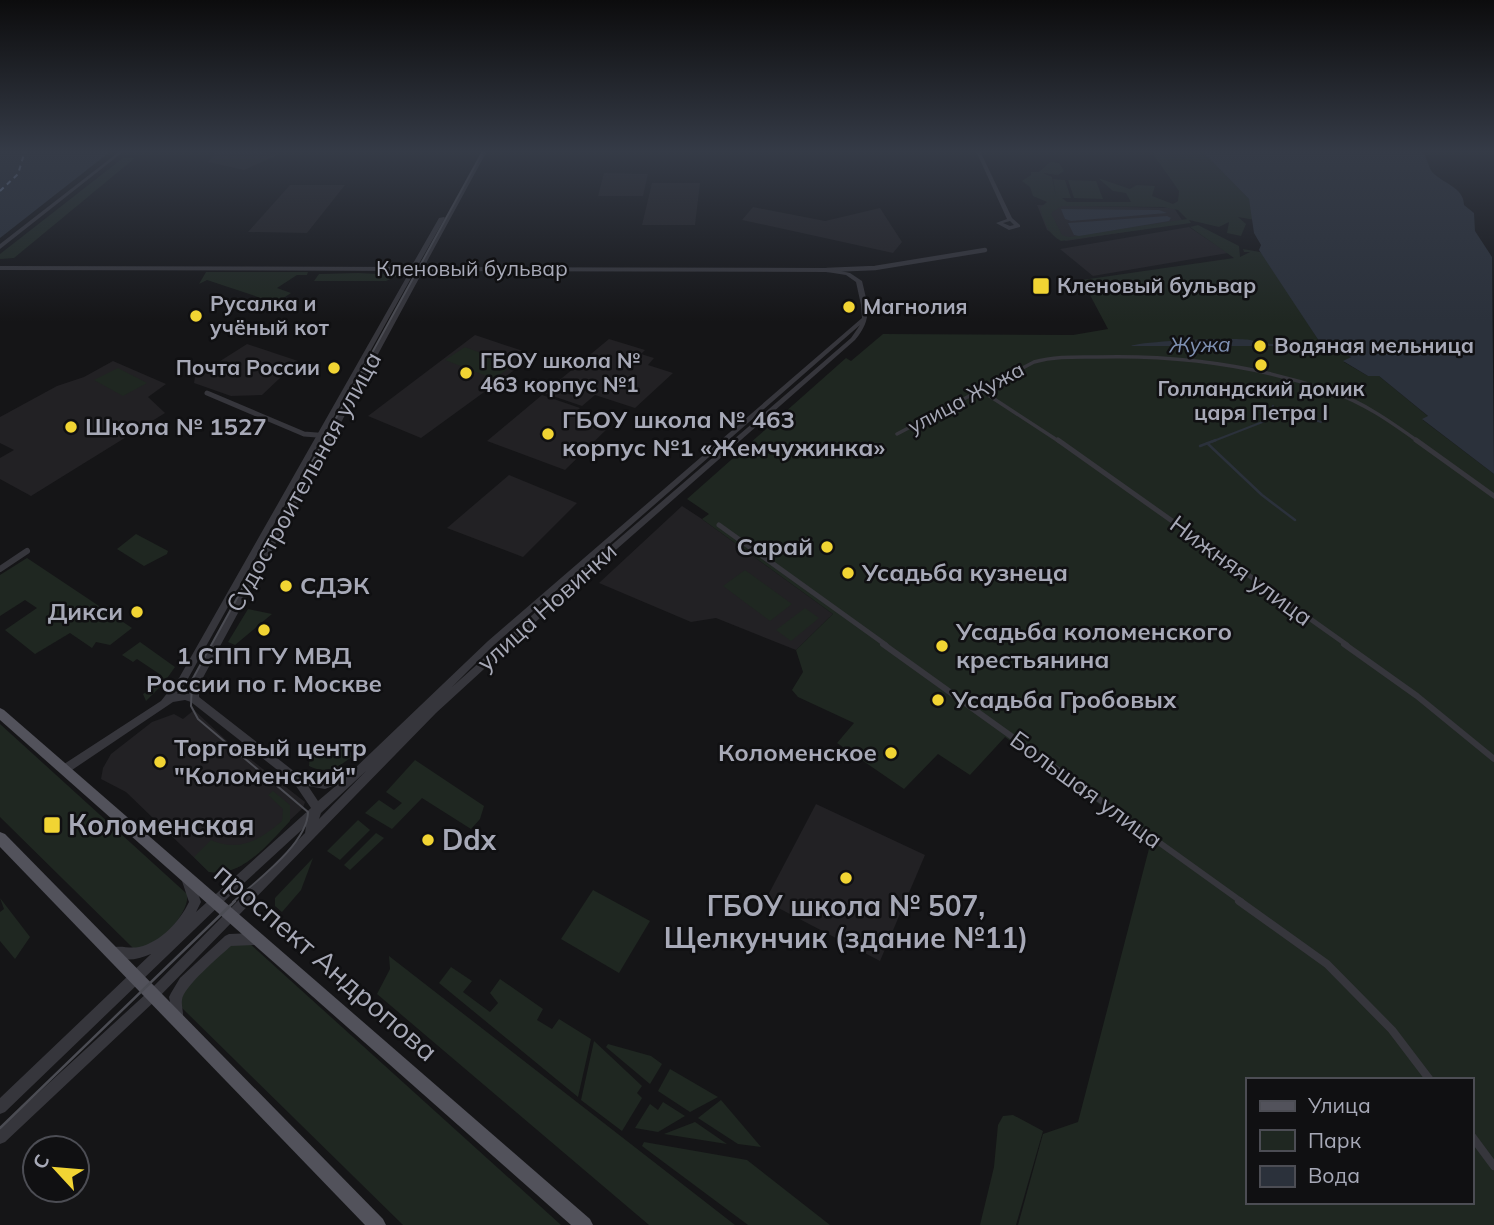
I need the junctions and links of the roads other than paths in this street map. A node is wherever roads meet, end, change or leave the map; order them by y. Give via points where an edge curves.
1 (49, 208) edge
2 (449, 208) edge
3 (452, 208) edge
4 (1002, 208) edge
5 (1006, 217) dead end
6 (0, 247) edge
7 (985, 250) dead end
8 (0, 268) edge
9 (874, 268) junction
10 (417, 269) junction
11 (827, 270) junction
12 (859, 281) junction
13 (982, 391) junction
14 (207, 393) dead end
15 (897, 434) dead end
16 (324, 436) junction
17 (1494, 496) edge
18 (719, 525) dead end
19 (27, 551) dead end
20 (0, 569) edge
21 (569, 580) junction
22 (194, 699) junction
23 (165, 702) junction
24 (0, 712) edge
25 (1494, 759) edge
26 (65, 769) junction
27 (362, 769) junction
28 (298, 780) junction
29 (317, 808) junction
30 (334, 812) junction
31 (0, 838) edge
32 (305, 840) junction
33 (183, 871) junction
34 (217, 900) junction
35 (232, 914) junction
36 (265, 944) junction
37 (104, 947) junction
38 (134, 978) junction
39 (152, 996) junction
40 (181, 1027) junction
41 (1428, 1078) edge
42 (0, 1107) edge
43 (0, 1137) edge
44 (1473, 1138) edge
45 (1494, 1166) edge
46 (377, 1225) edge
47 (584, 1225) edge

1 - 6 street
2 - 10 street, Судостроительная улица
3 - 10 street, Судостроительная улица
4 - 5 street
7 - 9 street, Кленовый бульвар
8 - 10 street, Кленовый бульвар
9 - 11 street, Кленовый бульвар
9 - 12 street
10 - 11 street, Кленовый бульвар
10 - 16 street, Судостроительная улица
11 - 12 street
12 - 21 street, улица Новинки via 867,320 863,327
13 - 15 street, улица Жужа
13 - 17 street, улица Жужа via 1023,366 1049,358 1203,359 1331,391 1371,409
13 - 25 street, Нижняя улица via 1078,453 1417,696
14 - 16 street via 274,423
16 - 22 street, Судостроительная улица via 194,684
16 - 23 street, Судостроительная улица via 182,681
18 - 41 street, Большая улица via 1327,964 1392,1030
19 - 20 street
21 - 27 street, улица Новинки via 449,682
21 - 30 street, улица Новинки
22 - 23 street via 177,697
22 - 28 street
23 - 26 street
24 - 26 main road, проспект Андропова
26 - 33 main road, проспект Андропова
27 - 28 street via 325,784
27 - 29 street, улица Новинки
27 - 30 street via 332,803
28 - 29 street
29 - 32 street
29 - 34 street, улица Новинки
30 - 32 street, улица Новинки
31 - 37 main road
32 - 35 street, улица Новинки
33 - 34 main road, проспект Андропова
33 - 37 street via 195,902 187,918 145,953 125,955
34 - 35 main road, проспект Андропова
34 - 38 street, улица Новинки
35 - 36 main road, проспект Андропова
35 - 39 street, улица Новинки
36 - 40 street via 246,937 229,940 184,982 174,1003
36 - 47 main road, проспект Андропова
37 - 38 main road
38 - 39 main road
38 - 42 street, улица Новинки
39 - 40 main road
39 - 43 street, улица Новинки
40 - 46 main road
44 - 45 street

